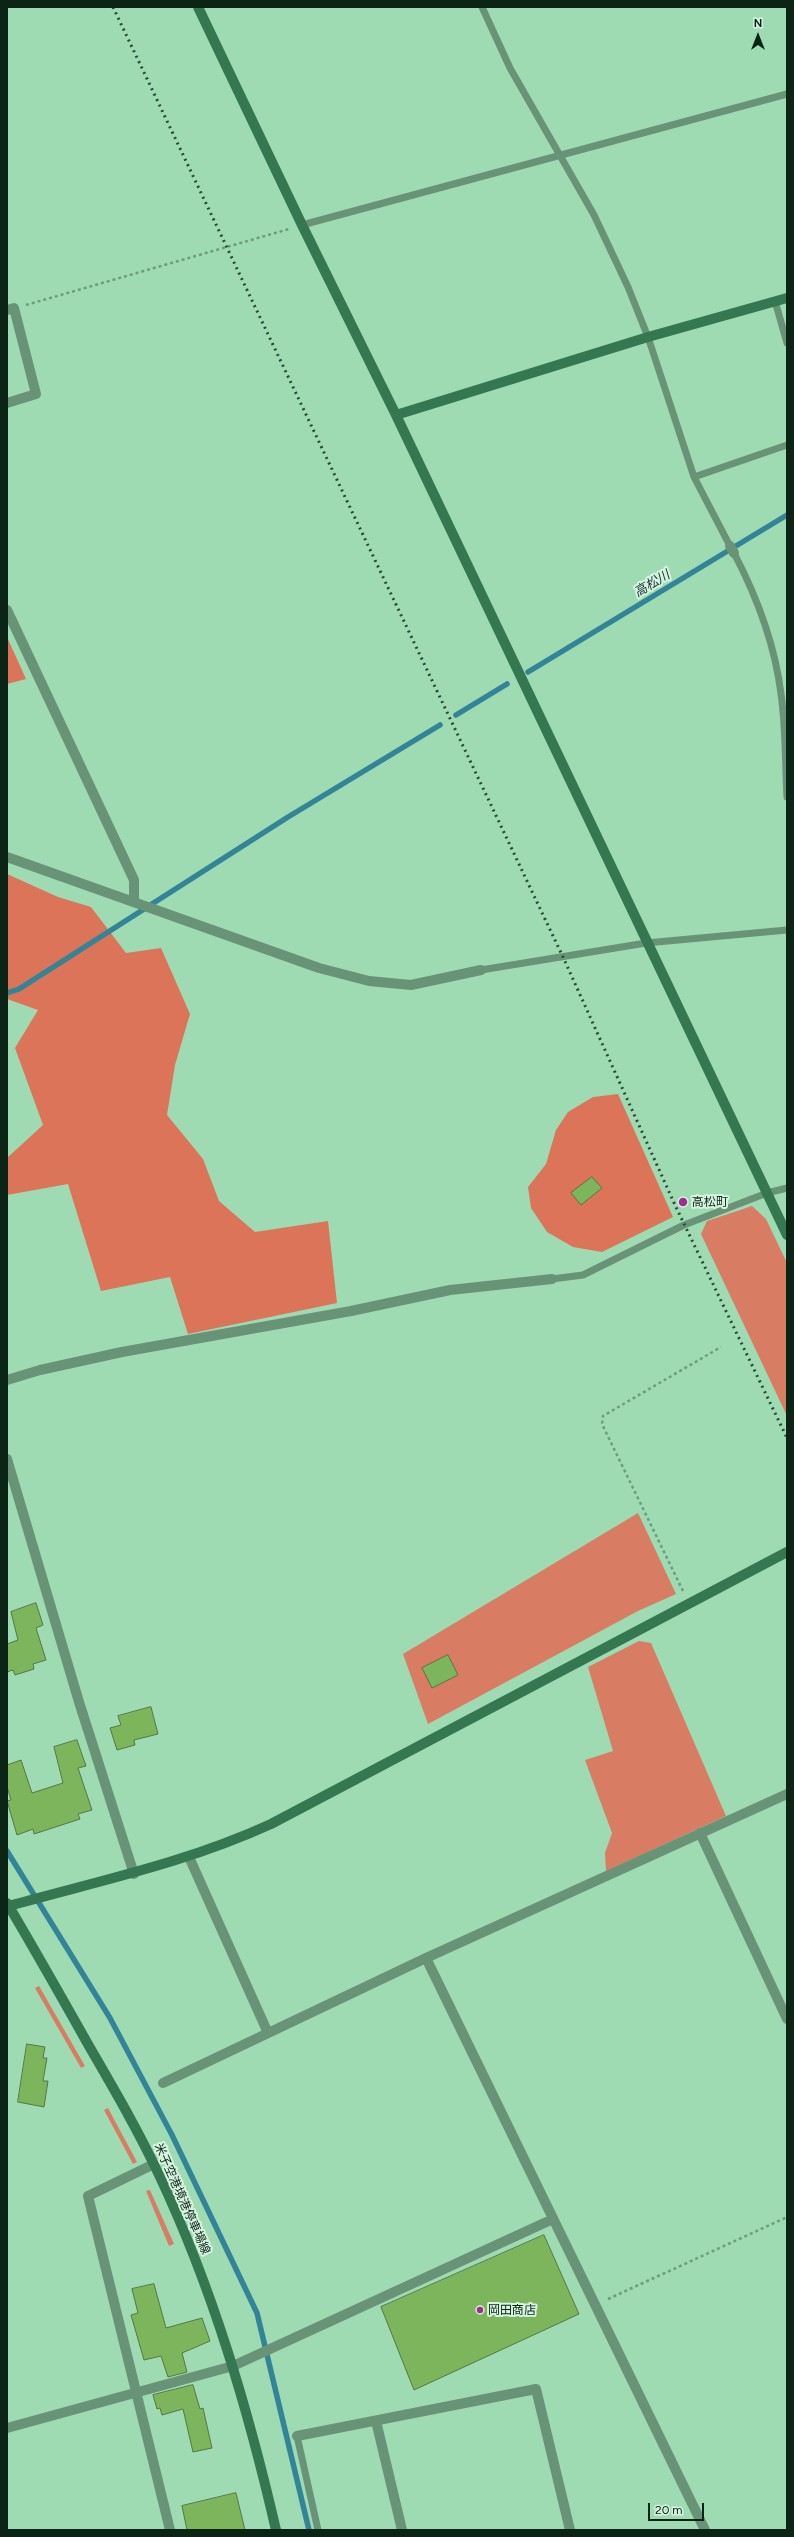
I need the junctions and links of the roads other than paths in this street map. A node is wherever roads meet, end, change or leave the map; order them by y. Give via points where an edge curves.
1 (198, 7) edge
2 (482, 7) edge
3 (787, 94) edge
4 (560, 156) junction
5 (302, 225) junction
6 (787, 298) edge
7 (775, 301) junction
8 (11, 309) edge
9 (648, 337) junction
10 (787, 343) edge
11 (7, 403) edge
12 (396, 415) junction
13 (787, 445) edge
14 (694, 477) junction
15 (7, 610) edge
16 (787, 797) edge
17 (7, 857) edge
18 (134, 902) junction
19 (787, 930) edge
20 (646, 943) junction
21 (481, 970) joint
22 (787, 1188) edge
23 (767, 1193) junction
24 (787, 1235) edge
25 (552, 1279) joint
26 (7, 1380) edge
27 (7, 1459) edge
28 (787, 1552) edge
29 (787, 1794) edge
30 (700, 1833) junction
31 (189, 1857) junction
32 (134, 1874) junction
33 (8, 1904) edge
34 (426, 1958) junction
35 (787, 2019) edge
36 (268, 2033) junction
37 (163, 2082) dead end
38 (154, 2164) junction
39 (553, 2219) junction
40 (233, 2366) junction
41 (138, 2392) junction
42 (376, 2421) junction
43 (7, 2428) edge
44 (297, 2436) joint
45 (170, 2530) edge
46 (276, 2530) edge
47 (318, 2530) edge
48 (402, 2530) edge
49 (570, 2530) edge
50 (705, 2530) edge

1 - 5 street
2 - 4 lane via 510,68
3 - 4 lane
4 - 5 lane
4 - 9 lane via 594,215
5 - 12 street
6 - 7 street
7 - 9 street
7 - 10 lane
8 - 11 street via 36,394
9 - 12 street
9 - 14 lane
12 - 20 street
13 - 14 lane
14 - 16 lane via 732,549 760,610 774,652 781,694
15 - 18 street via 134,880
17 - 18 street
18 - 21 street via 319,968 369,981 411,985
19 - 20 lane
20 - 21 lane
20 - 23 street
22 - 23 lane
23 - 24 street
23 - 25 lane via 684,1225 583,1275
25 - 26 street via 450,1290 351,1311 122,1352
27 - 32 street via 79,1702
28 - 31 street via 271,1824 232,1842
29 - 30 street
30 - 34 street
30 - 35 street
31 - 32 street
31 - 36 street
32 - 33 street
33 - 38 street, 米子空港境港停車場線
34 - 36 street
34 - 39 street
36 - 37 street
38 - 40 street, 米子空港境港停車場線 via 204,2283
38 - 41 street via 88,2196
39 - 40 street
39 - 50 street via 597,2304
40 - 41 street
40 - 46 street, 米子空港境港停車場線 via 256,2444
41 - 43 street
41 - 45 street
42 - 44 street
42 - 48 street
42 - 49 street via 536,2389
44 - 47 lane

